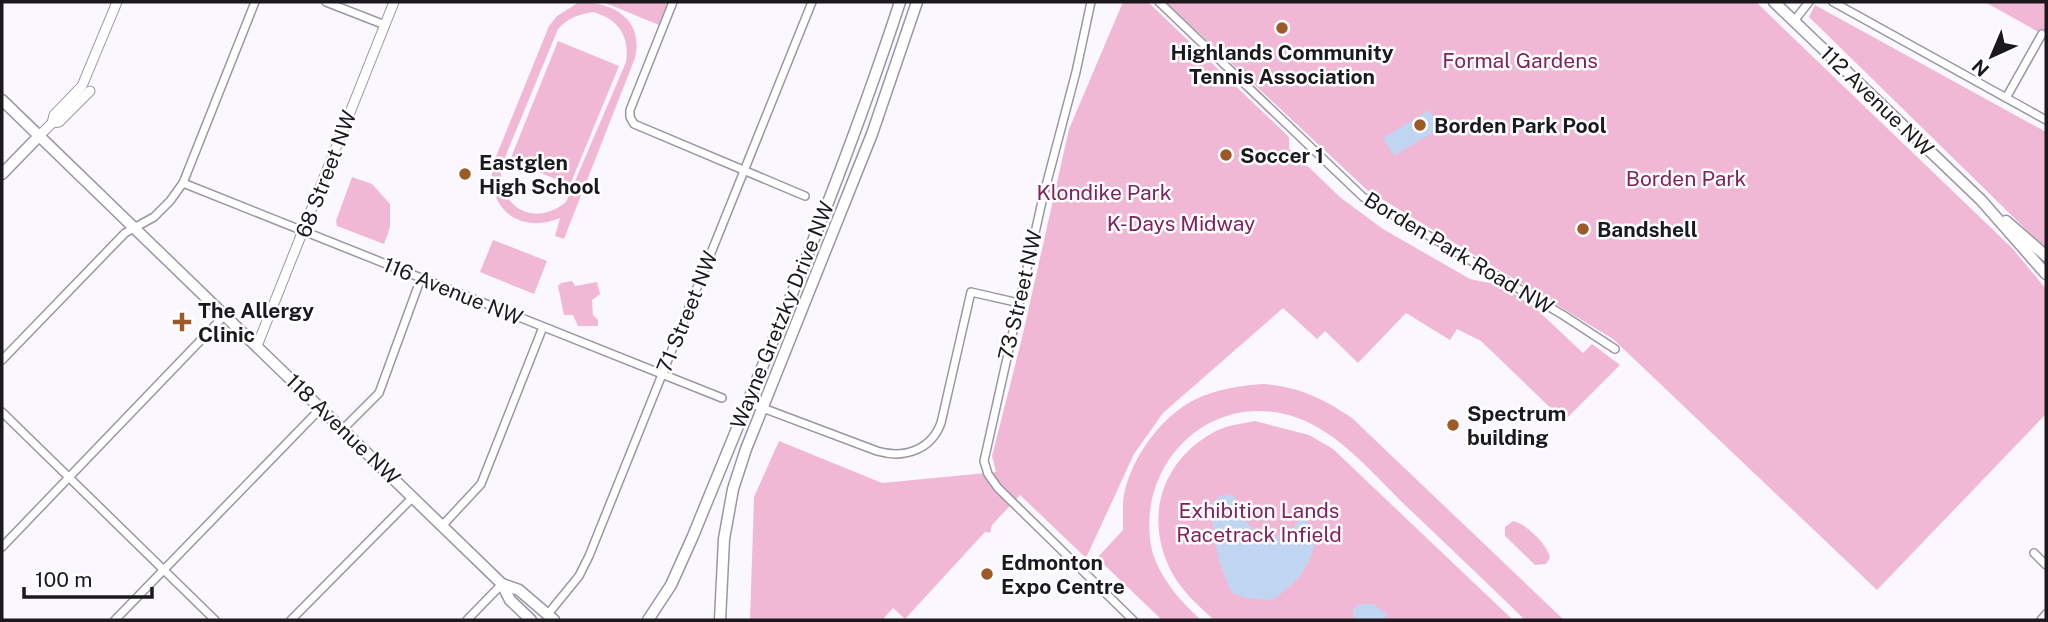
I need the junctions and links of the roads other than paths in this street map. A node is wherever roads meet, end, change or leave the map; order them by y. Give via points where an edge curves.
1 (117, 2) edge
2 (255, 2) edge
3 (326, 2) edge
4 (394, 2) edge
5 (673, 2) edge
6 (812, 2) edge
7 (900, 2) edge
8 (1091, 2) edge
9 (1159, 2) edge
10 (1774, 2) edge
11 (1809, 2) edge
12 (1833, 2) edge
13 (916, 5) edge
14 (1794, 21) junction
15 (385, 25) junction
16 (2042, 34) dead end
17 (90, 91) dead end
18 (2006, 98) junction
19 (2, 100) edge
20 (2046, 120) edge
21 (52, 123) junction
22 (39, 136) junction
23 (745, 171) junction
24 (2, 174) edge
25 (183, 183) junction
26 (805, 196) dead end
27 (1981, 200) junction
28 (135, 229) junction
29 (304, 232) junction
30 (2046, 256) edge
31 (2046, 274) edge
32 (421, 278) junction
33 (1019, 303) junction
34 (225, 315) junction
35 (543, 327) junction
36 (257, 346) junction
37 (1615, 349) dead end
38 (2, 360) edge
39 (662, 376) junction
40 (722, 398) dead end
41 (747, 402) junction
42 (321, 408) junction
43 (763, 408) junction
44 (2, 412) edge
45 (343, 429) junction
46 (69, 478) junction
47 (413, 497) junction
48 (442, 526) junction
49 (2, 547) edge
50 (2034, 553) dead end
51 (2046, 565) edge
52 (163, 571) junction
53 (502, 584) junction
54 (2046, 614) edge
55 (551, 617) edge
56 (115, 620) edge
57 (215, 620) edge
58 (291, 620) edge
59 (467, 620) edge
60 (531, 620) edge
61 (648, 620) edge
62 (722, 620) edge
63 (1133, 620) edge
64 (2040, 620) edge

1 - 21 street via 82,86
2 - 25 street
3 - 15 street
4 - 15 street, 68 Street NW
5 - 23 street via 630,117 634,124
6 - 23 street, 71 Street NW
7 - 41 main road, Wayne Gretzky Drive NW via 870,94
8 - 33 street, 73 Street NW
9 - 37 street, Borden Park Road NW via 1363,197
10 - 14 main road, 112 Avenue NW
11 - 14 street
12 - 18 street
13 - 43 main road, Wayne Gretzky Drive NW via 872,134
14 - 27 main road, 112 Avenue NW
15 - 29 street, 68 Street NW
16 - 18 street
17 - 21 street via 60,122
18 - 20 street
19 - 22 main road, 118 Avenue NW
21 - 22 street
22 - 24 main road
22 - 28 main road, 118 Avenue NW
23 - 26 street
23 - 39 street, 71 Street NW
25 - 28 street via 154,217
25 - 29 street, 116 Avenue NW
27 - 30 main road, 112 Avenue NW
27 - 31 main road, 112 Avenue NW
28 - 34 main road, 118 Avenue NW
28 - 38 street via 125,233
29 - 32 street, 116 Avenue NW
29 - 36 street, 68 Street NW
32 - 35 street, 116 Avenue NW
32 - 45 street via 379,393
33 - 43 street via 971,292 941,423 930,441 918,449 887,454
33 - 63 street, 73 Street NW via 985,467 998,488
34 - 36 main road, 118 Avenue NW
34 - 46 street
35 - 39 street, 116 Avenue NW
35 - 48 street via 481,484
36 - 42 main road, 118 Avenue NW
39 - 40 street, 116 Avenue NW
39 - 55 street, 71 Street NW via 579,576
41 - 43 street
41 - 61 main road, Wayne Gretzky Drive NW via 678,570
42 - 45 main road, 118 Avenue NW
42 - 52 street
43 - 62 main road, Wayne Gretzky Drive NW via 733,489 724,539
44 - 46 street
45 - 47 main road, 118 Avenue NW
46 - 49 street
46 - 52 street
47 - 48 main road, 118 Avenue NW
47 - 58 street
48 - 53 main road, 118 Avenue NW
50 - 51 street
52 - 56 street
52 - 57 street
53 - 55 main road, 118 Avenue NW via 519,590
53 - 59 street
53 - 60 main road, 118 Avenue NW via 510,600
54 - 64 street

